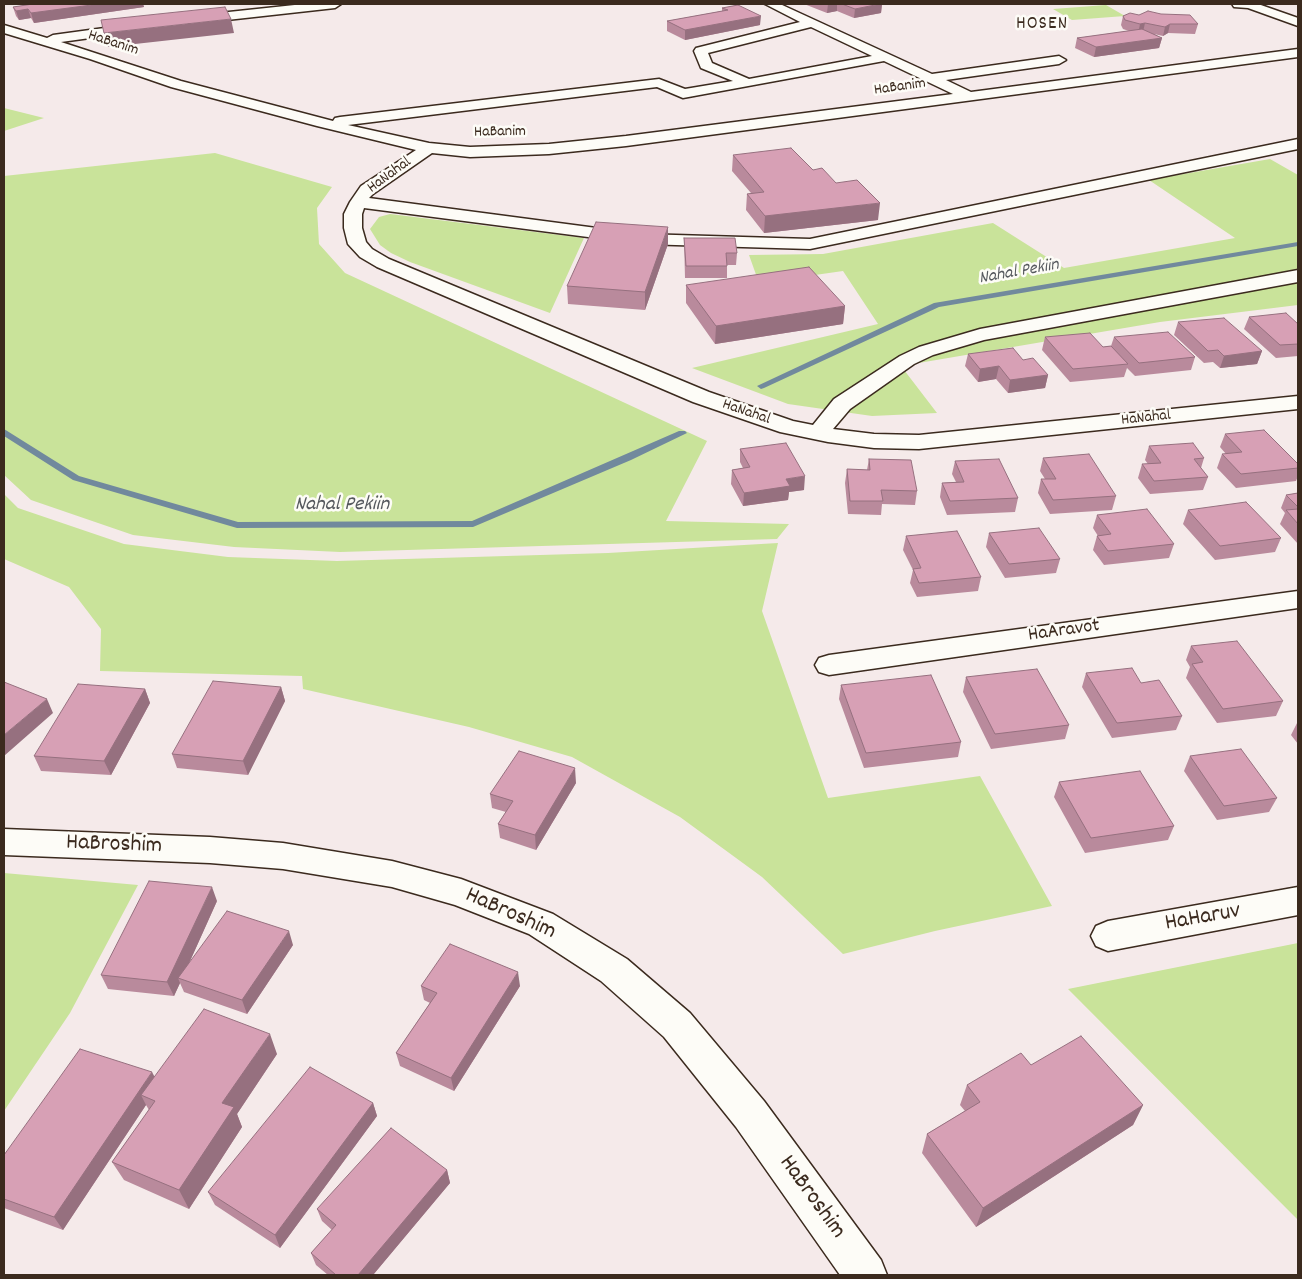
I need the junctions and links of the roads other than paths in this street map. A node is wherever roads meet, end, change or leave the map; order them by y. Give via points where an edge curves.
1 (335, 4) edge
2 (772, 4) edge
3 (1238, 4) edge
4 (177, 22) edge
5 (1298, 22) edge
6 (814, 23) junction
7 (158, 25) edge
8 (4, 29) edge
9 (44, 40) junction
10 (1298, 54) edge
11 (886, 57) junction
12 (1059, 60) dead end
13 (930, 78) junction
14 (748, 83) junction
15 (969, 96) junction
16 (322, 123) junction
17 (1298, 144) edge
18 (429, 148) junction
19 (358, 202) junction
20 (1298, 276) edge
21 (1298, 403) edge
22 (818, 433) junction
23 (1298, 599) edge
24 (829, 666) dead end
25 (4, 842) edge
26 (1298, 901) edge
27 (1108, 936) dead end
28 (866, 1275) edge

1 - 4 street
2 - 6 street
3 - 5 street
6 - 11 street
6 - 14 street via 700,51 706,65
7 - 9 street
8 - 9 street, HaBanim
9 - 16 street, HaBanim via 176,84
10 - 15 street, HaBanim
11 - 13 street
11 - 14 street
12 - 13 street
13 - 15 street
14 - 16 street via 683,94 659,83
15 - 18 street, HaBanim via 754,126 549,149 470,152
16 - 18 street, HaBanim
17 - 19 street via 810,244 642,239
18 - 19 street, HaNahal via 367,190
19 - 22 street, HaNahal via 353,214 357,244 383,263 701,397 788,427
20 - 22 street via 980,335 926,351 907,360 842,404
21 - 22 street, HaNahal via 919,442 874,441
23 - 24 street, HaAravot
25 - 28 street, HaBroshim via 284,856 392,874 461,893 541,924 614,970 677,1025 750,1114
26 - 27 street, HaHaruv

